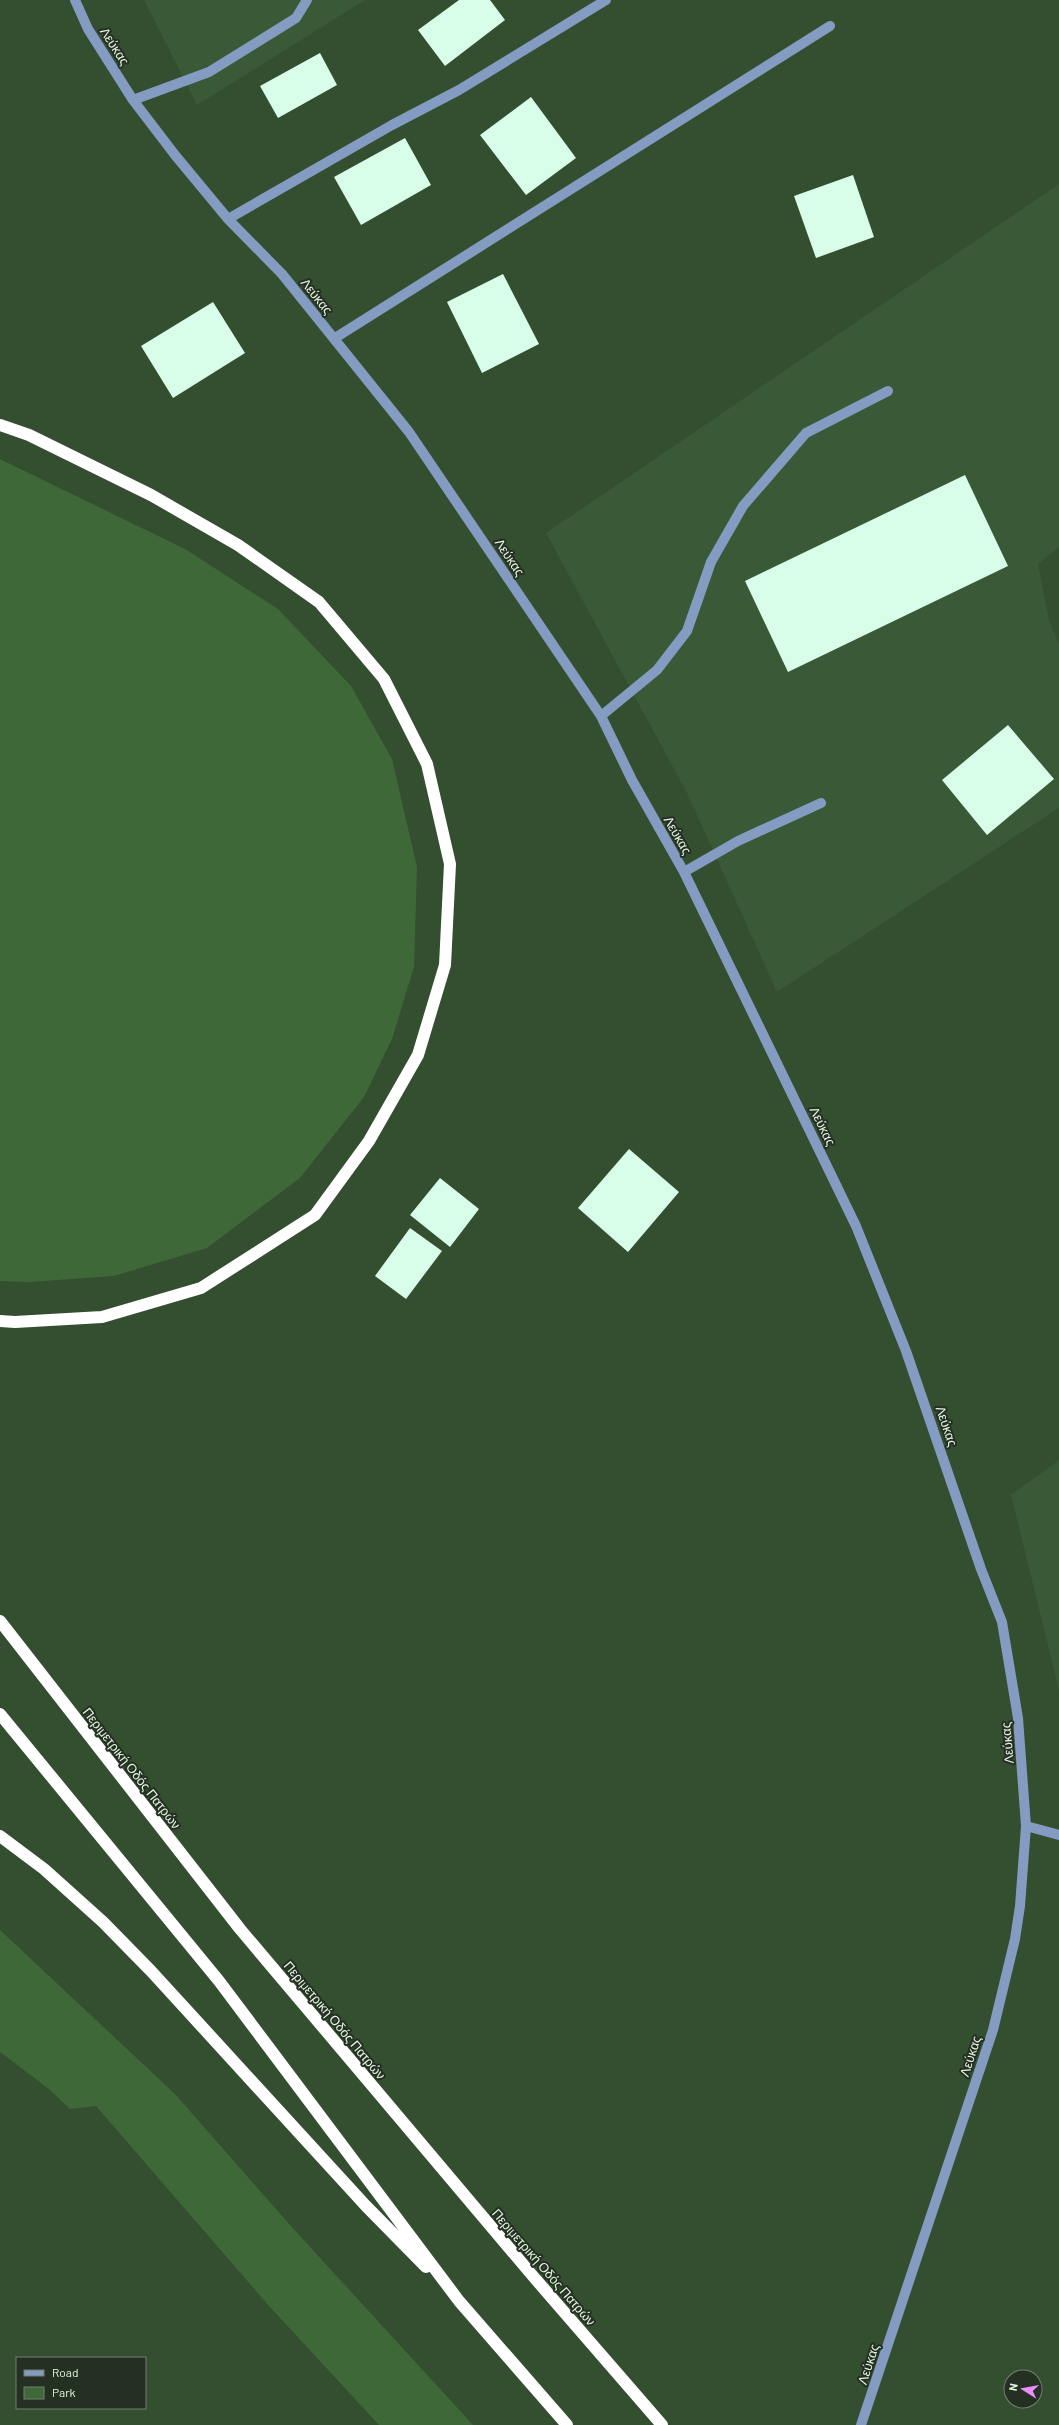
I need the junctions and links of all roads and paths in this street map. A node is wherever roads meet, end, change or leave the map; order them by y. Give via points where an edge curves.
1 (75, 0) edge
2 (307, 0) edge
3 (606, 0) edge
4 (830, 26) dead end
5 (134, 100) junction
6 (228, 219) junction
7 (335, 338) junction
8 (888, 391) dead end
9 (0, 425) edge
10 (601, 716) junction
11 (821, 803) dead end
12 (684, 872) junction
13 (0, 1321) edge
14 (0, 1621) edge
15 (0, 1714) edge
16 (1026, 1826) junction
17 (1059, 1835) edge
18 (0, 1836) edge
19 (459, 2301) junction
20 (567, 2425) edge
21 (662, 2425) edge
22 (861, 2425) edge

1 - 5 street, Λεύκας via 88,29
2 - 5 street via 296,18 209,72
3 - 6 street via 459,90 392,125
4 - 7 street
5 - 6 street, Λεύκας
6 - 7 street, Λεύκας via 282,274
7 - 10 street, Λεύκας via 409,432
8 - 10 street via 806,433 743,506 711,562 687,632 657,670
9 - 13 highway via 29,435 151,495 238,545 319,602 384,679 427,764 450,864 445,965 418,1055 369,1141 315,1215 201,1288 102,1317
10 - 12 street, Λεύκας via 632,780
11 - 12 street via 738,841
12 - 16 street, Λεύκας via 856,1226 930,1416 981,1570 1002,1622 1018,1718
14 - 21 highway, Περιμετρική Οδός Πατρών via 240,1929
15 - 19 highway via 219,1981
16 - 17 street
16 - 22 street, Λεύκας via 1020,1906 999,2007
18 - 19 highway via 44,1869 151,1970 366,2206
19 - 20 highway

